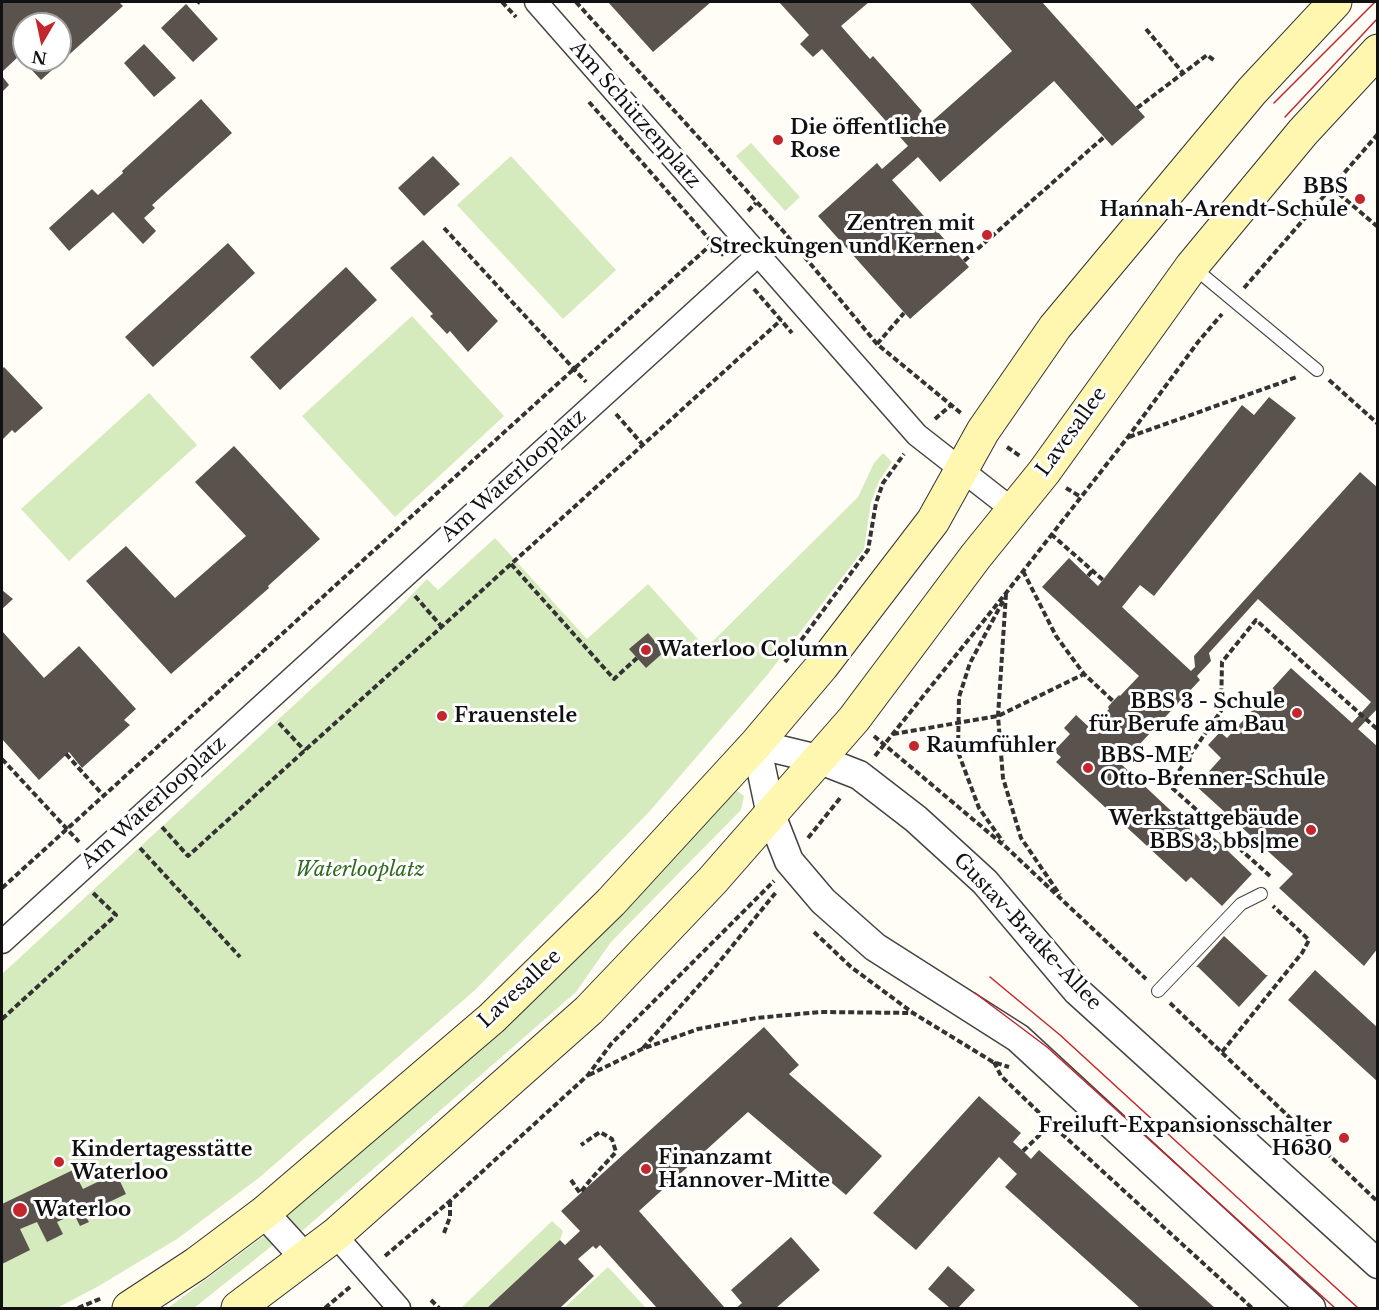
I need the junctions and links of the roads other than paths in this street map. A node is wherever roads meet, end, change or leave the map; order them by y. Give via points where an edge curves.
1 (536, 2) edge
2 (1335, 2) edge
3 (1377, 51) edge
4 (758, 255) junction
5 (1192, 266) junction
6 (1317, 370) road end
7 (962, 470) junction
8 (1013, 510) junction
9 (756, 744) junction
10 (818, 759) junction
11 (771, 815) junction
12 (1261, 894) road end
13 (2, 942) edge
14 (1158, 991) road end
15 (264, 1213) junction
16 (335, 1235) junction
17 (306, 1259) junction
18 (1377, 1264) edge
19 (118, 1302) edge
20 (238, 1308) edge
21 (399, 1308) edge
22 (1311, 1308) edge

1 - 4 street, Am Schützenplatz
2 - 7 main road, Lavesallee via 1252,91 1055,327 983,431
3 - 5 main road, Lavesallee via 1303,132
4 - 7 street via 917,435
4 - 13 street, Am Waterlooplatz
5 - 6 lane
5 - 8 main road, Lavesallee
7 - 8 street
7 - 9 main road, Lavesallee via 933,521 877,596
8 - 10 main road, Lavesallee via 854,719
9 - 10 street, Gustav-Bratke-Allee
9 - 11 street
9 - 15 main road, Lavesallee via 611,902 492,1018
10 - 11 main road, Lavesallee
10 - 18 street, Gustav-Bratke-Allee via 859,775 916,819 985,882 1077,991
11 - 16 main road, Lavesallee via 589,1010
11 - 22 street via 789,861 823,901 875,947 1018,1038
12 - 14 lane via 1241,904
15 - 17 street
15 - 19 main road, Lavesallee via 196,1264
16 - 17 main road, Lavesallee
16 - 21 street
17 - 20 main road, Lavesallee

